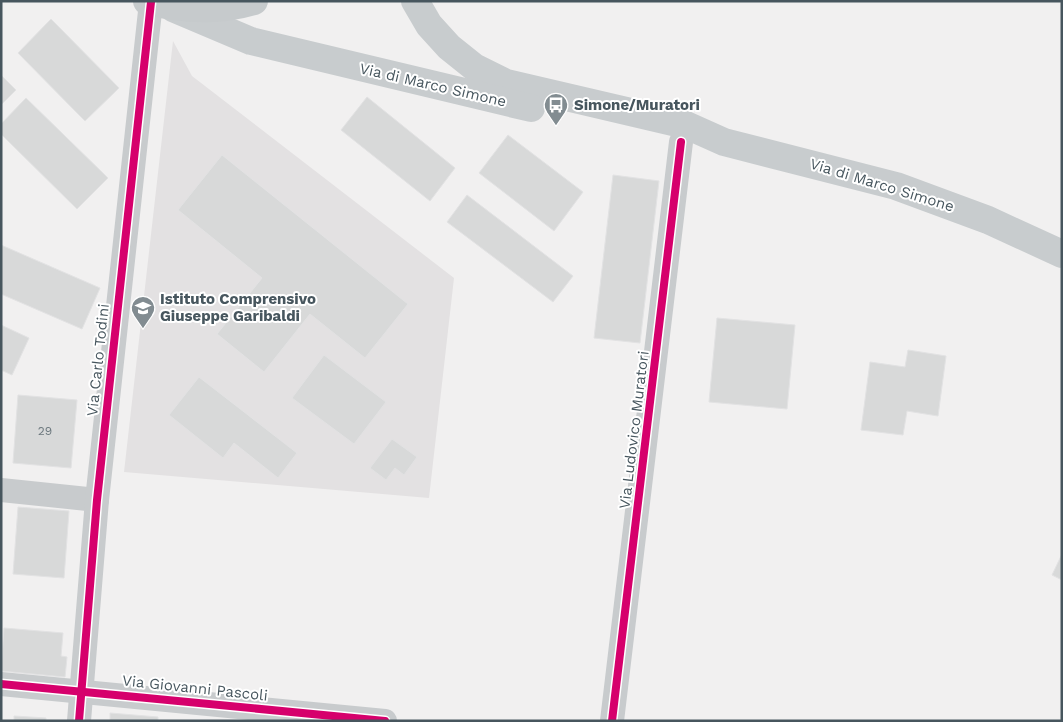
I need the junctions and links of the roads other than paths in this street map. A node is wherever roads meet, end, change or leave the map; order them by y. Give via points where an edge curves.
1 (254, 1) edge
2 (414, 1) edge
3 (157, 4) edge
4 (681, 142) junction
5 (724, 142) junction
6 (1062, 254) edge
7 (1, 490) edge
8 (97, 500) junction
9 (1, 684) edge
10 (82, 691) junction
11 (79, 721) edge
12 (385, 721) edge
13 (612, 721) edge

1 - 3 main road via 209,10
2 - 5 main road, Via di Marco Simone via 429,25 449,47 488,76 524,88 686,125
3 - 4 main road, Via di Marco Simone via 251,41
3 - 8 street, Via Carlo Todini
4 - 5 main road, Via di Marco Simone
4 - 13 street, Via Ludovico Muratori
5 - 6 main road, Via di Marco Simone via 912,191 988,220
7 - 8 street
8 - 10 street, Via Carlo Todini
9 - 10 street, Via Giovanni Pascoli
10 - 11 street, Via Carlo Todini
10 - 12 street, Via Giovanni Pascoli

